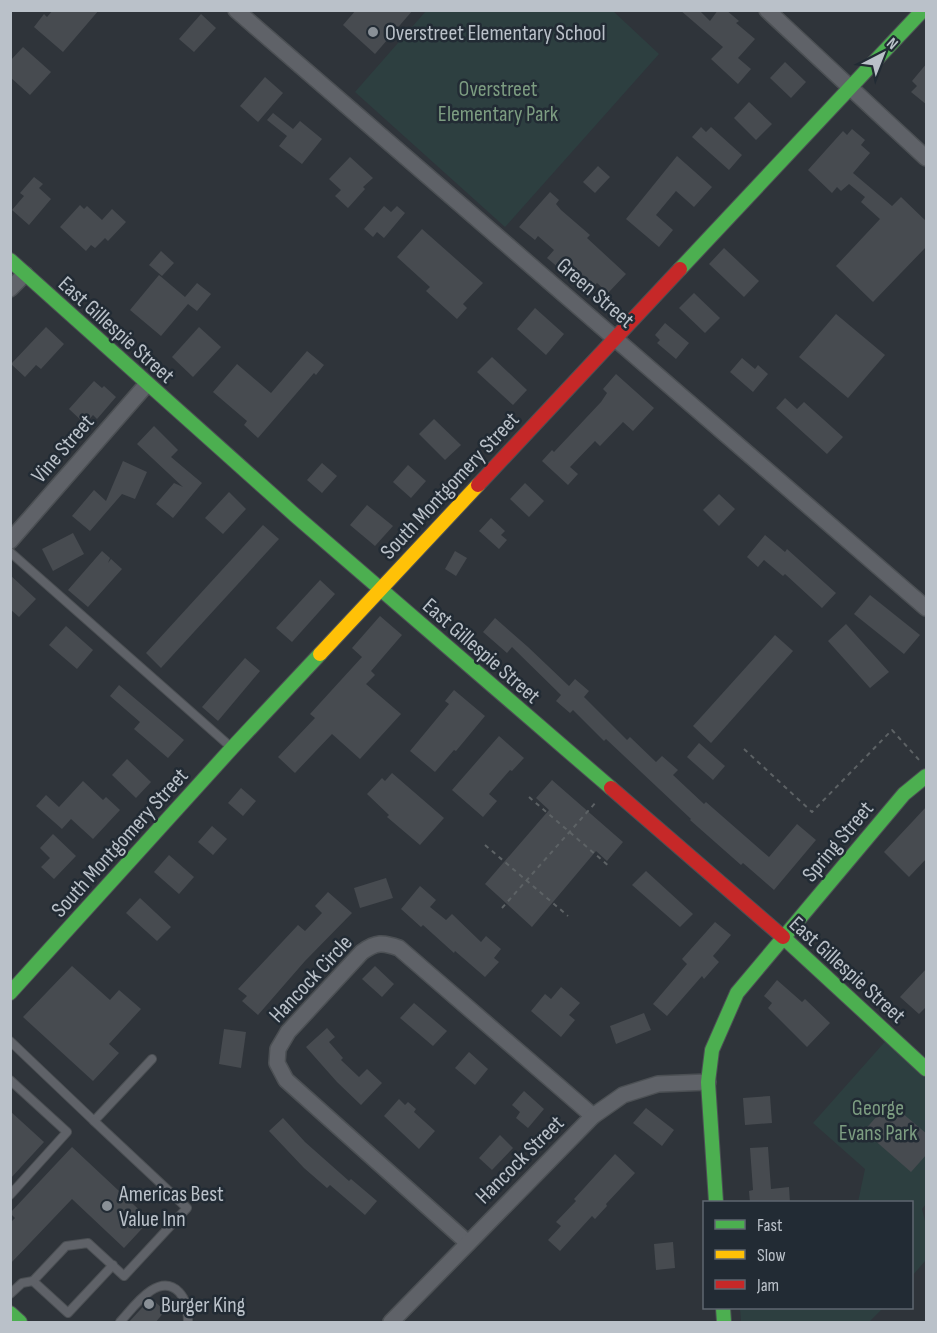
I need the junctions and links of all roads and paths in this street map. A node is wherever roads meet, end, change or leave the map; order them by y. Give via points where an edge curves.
1 (236, 10) edge
2 (767, 10) edge
3 (922, 10) edge
4 (850, 88) junction
5 (927, 158) edge
6 (10, 260) edge
7 (25, 274) junction
8 (10, 289) edge
9 (615, 338) junction
10 (147, 384) junction
11 (10, 541) edge
12 (10, 552) edge
13 (381, 590) junction
14 (927, 608) edge
15 (232, 748) junction
16 (744, 749) dead end
17 (925, 770) edge
18 (529, 797) dead end
19 (597, 801) dead end
20 (570, 832) junction
21 (485, 845) dead end
22 (610, 867) dead end
23 (527, 881) junction
24 (502, 908) dead end
25 (568, 916) dead end
26 (784, 938) junction
27 (10, 993) edge
28 (10, 1041) edge
29 (152, 1059) dead end
30 (927, 1069) edge
31 (10, 1080) edge
32 (708, 1082) junction
33 (593, 1116) junction
34 (94, 1121) junction
35 (10, 1194) edge
36 (716, 1201) edge
37 (468, 1243) junction
38 (112, 1265) junction
39 (33, 1281) junction
40 (10, 1294) edge
41 (10, 1313) edge
42 (20, 1323) edge
43 (120, 1323) edge
44 (189, 1323) edge
45 (391, 1323) edge

1 - 9 street, Green Street
2 - 4 street
3 - 4 street, South Montgomery Street
4 - 5 street
4 - 9 street, South Montgomery Street
6 - 7 street, East Gillespie Street
7 - 8 street
7 - 10 street, East Gillespie Street
9 - 13 street, South Montgomery Street
9 - 14 street, Green Street
10 - 11 street, Vine Street
10 - 13 street, East Gillespie Street
12 - 15 lane
13 - 15 street, South Montgomery Street
13 - 26 street, East Gillespie Street
15 - 27 street, South Montgomery Street
16 - 17 path via 812,812 892,730
17 - 26 street, Spring Street
18 - 20 path
19 - 20 path
20 - 22 path
20 - 23 path
21 - 23 path
23 - 24 path
23 - 25 path
26 - 30 street, East Gillespie Street
26 - 32 street, Spring Street via 737,993 712,1050
28 - 34 lane
29 - 34 lane
31 - 35 lane via 67,1132
32 - 33 street, Hancock Street via 658,1084 624,1095
32 - 36 street, Spring Street
33 - 37 street, Hancock Street
33 - 37 street, Hancock Circle via 399,948 373,944 362,952 288,1032 278,1049 277,1063 286,1080
34 - 38 lane via 187,1208 124,1276
37 - 45 street, Hancock Street
38 - 39 lane via 88,1243 66,1246
38 - 39 lane via 68,1313
39 - 40 lane via 22,1283
41 - 42 street
43 - 44 lane via 149,1292 164,1285 181,1294

